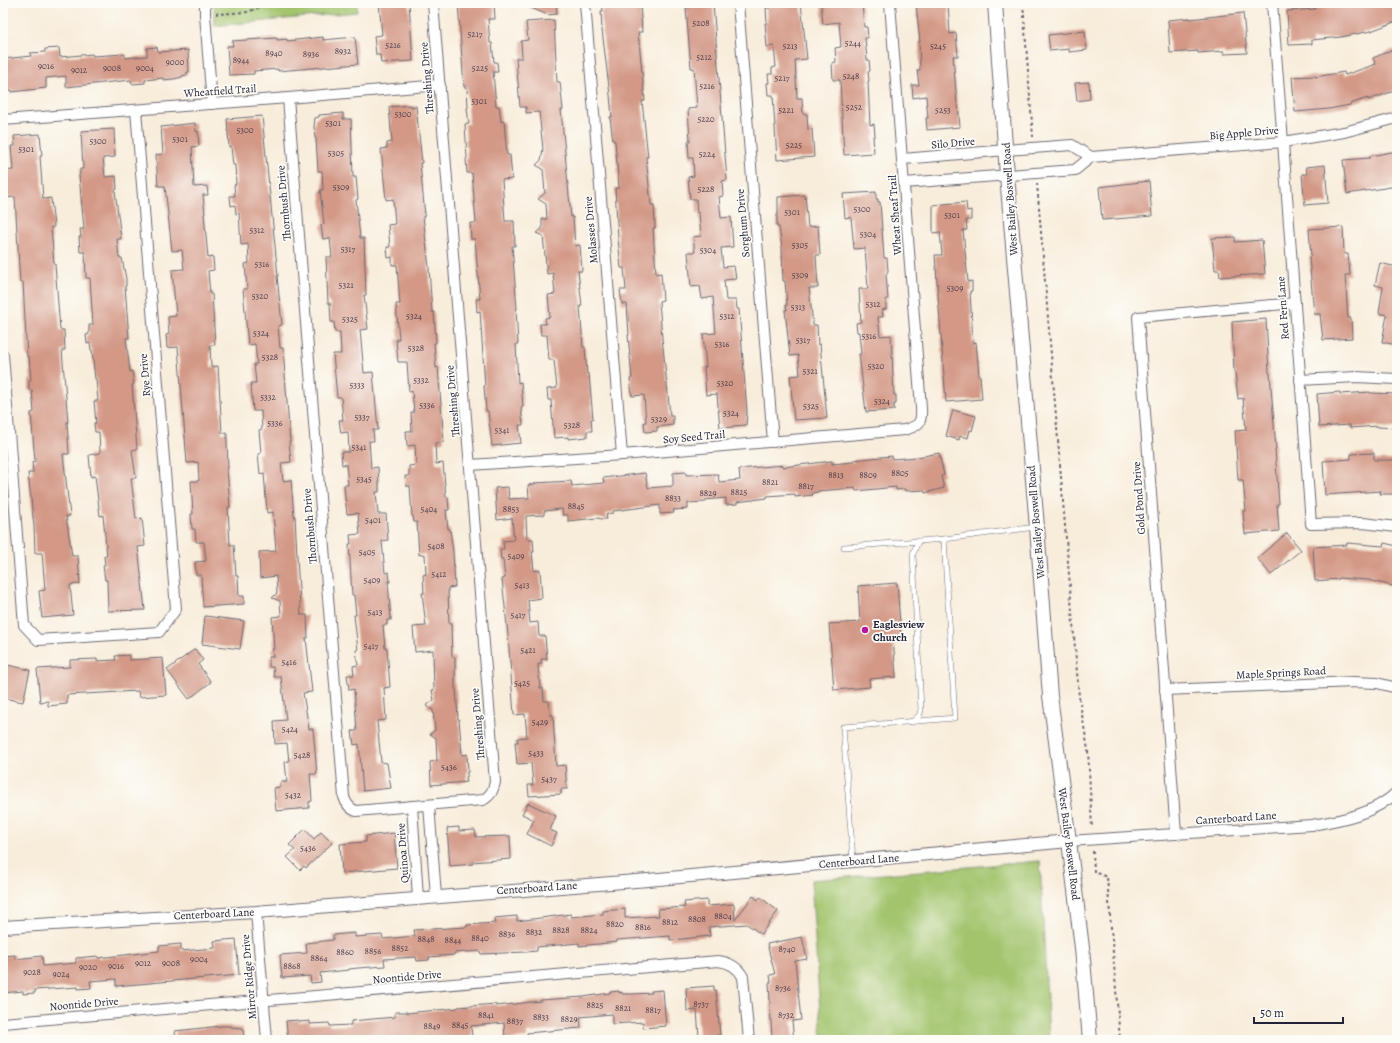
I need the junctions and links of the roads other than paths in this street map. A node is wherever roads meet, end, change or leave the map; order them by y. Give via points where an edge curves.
1 (205, 3) edge
2 (433, 3) edge
3 (585, 3) edge
4 (738, 3) edge
5 (890, 3) edge
6 (995, 3) edge
7 (1272, 3) edge
8 (440, 85) junction
9 (288, 98) junction
10 (212, 104) junction
11 (136, 110) junction
12 (1397, 118) edge
13 (3, 120) edge
14 (1284, 142) junction
15 (1006, 150) junction
16 (1091, 157) junction
17 (903, 159) junction
18 (1007, 175) junction
19 (904, 183) junction
20 (1295, 303) junction
21 (3, 355) edge
22 (1397, 379) edge
23 (1300, 380) junction
24 (919, 424) joint
25 (773, 442) junction
26 (622, 455) junction
27 (470, 465) junction
28 (1037, 527) junction
29 (1397, 527) edge
30 (944, 539) junction
31 (918, 541) junction
32 (844, 547) dead end
33 (1397, 688) edge
34 (1166, 690) junction
35 (912, 722) junction
36 (1397, 792) edge
37 (490, 796) joint
38 (429, 805) junction
39 (412, 806) junction
40 (1176, 834) junction
41 (1069, 841) junction
42 (853, 861) junction
43 (436, 896) junction
44 (418, 898) junction
45 (256, 912) junction
46 (3, 927) edge
47 (263, 1001) junction
48 (3, 1023) edge
49 (267, 1040) edge
50 (749, 1040) edge
51 (1090, 1040) edge

1 - 10 street
2 - 8 street, Threshing Drive
3 - 26 street, Molasses Drive
4 - 25 street, Sorghum Drive
5 - 17 street, Wheat Sheaf Trail
6 - 15 main road, West Bailey Boswell Road
7 - 14 street, Red Fern Lane
8 - 9 street, Wheatfield Trail
8 - 27 street, Threshing Drive
9 - 10 street, Wheatfield Trail
9 - 39 street, Thornbush Drive via 344,797 351,809 356,811
10 - 11 street, Wheatfield Trail
11 - 13 street, Wheatfield Trail
11 - 21 street, Rye Drive via 176,609 159,632 38,640 24,625
12 - 14 street, Big Apple Drive via 1344,132
14 - 16 street, Big Apple Drive
14 - 20 street, Red Fern Lane
15 - 16 street via 1072,146
15 - 17 street, Silo Drive
15 - 18 main road, West Bailey Boswell Road
16 - 18 street via 1075,170
17 - 19 street, Wheat Sheaf Trail
18 - 19 street
18 - 28 main road, West Bailey Boswell Road
19 - 24 street, Wheat Sheaf Trail via 922,418
20 - 23 street, Red Fern Lane
20 - 34 street, Gold Pond Drive via 1138,317
22 - 23 street via 1356,377
23 - 29 street, Red Fern Lane via 1311,524 1363,523
24 - 25 street, Soy Seed Trail via 904,430
25 - 26 street, Soy Seed Trail
26 - 27 street, Soy Seed Trail
27 - 37 street, Threshing Drive via 495,782
28 - 30 lane
28 - 41 main road, West Bailey Boswell Road via 1050,696
30 - 31 lane
30 - 35 lane via 955,718
31 - 32 lane
31 - 35 lane via 913,561 921,710
33 - 34 street, Maple Springs Road via 1377,683 1353,682
34 - 40 street, Gold Pond Drive
35 - 42 lane via 843,727
36 - 40 street, Canterboard Lane via 1368,811 1342,820 1312,825
37 - 38 street, Thornbush Drive via 483,800
38 - 39 street, Thornbush Drive
38 - 43 street
39 - 44 street, Quinoa Drive
40 - 41 street, Canterboard Lane
41 - 42 street, Centerboard Lane
41 - 51 main road, West Bailey Boswell Road
42 - 43 street, Centerboard Lane
43 - 44 street, Centerboard Lane
44 - 45 street, Centerboard Lane
45 - 46 street, Centerboard Lane
45 - 47 street, Mirror Ridge Drive
47 - 48 street, Noontide Drive
47 - 49 street, Mirror Ridge Drive
47 - 50 street, Noontide Drive via 726,962 740,971 743,977

